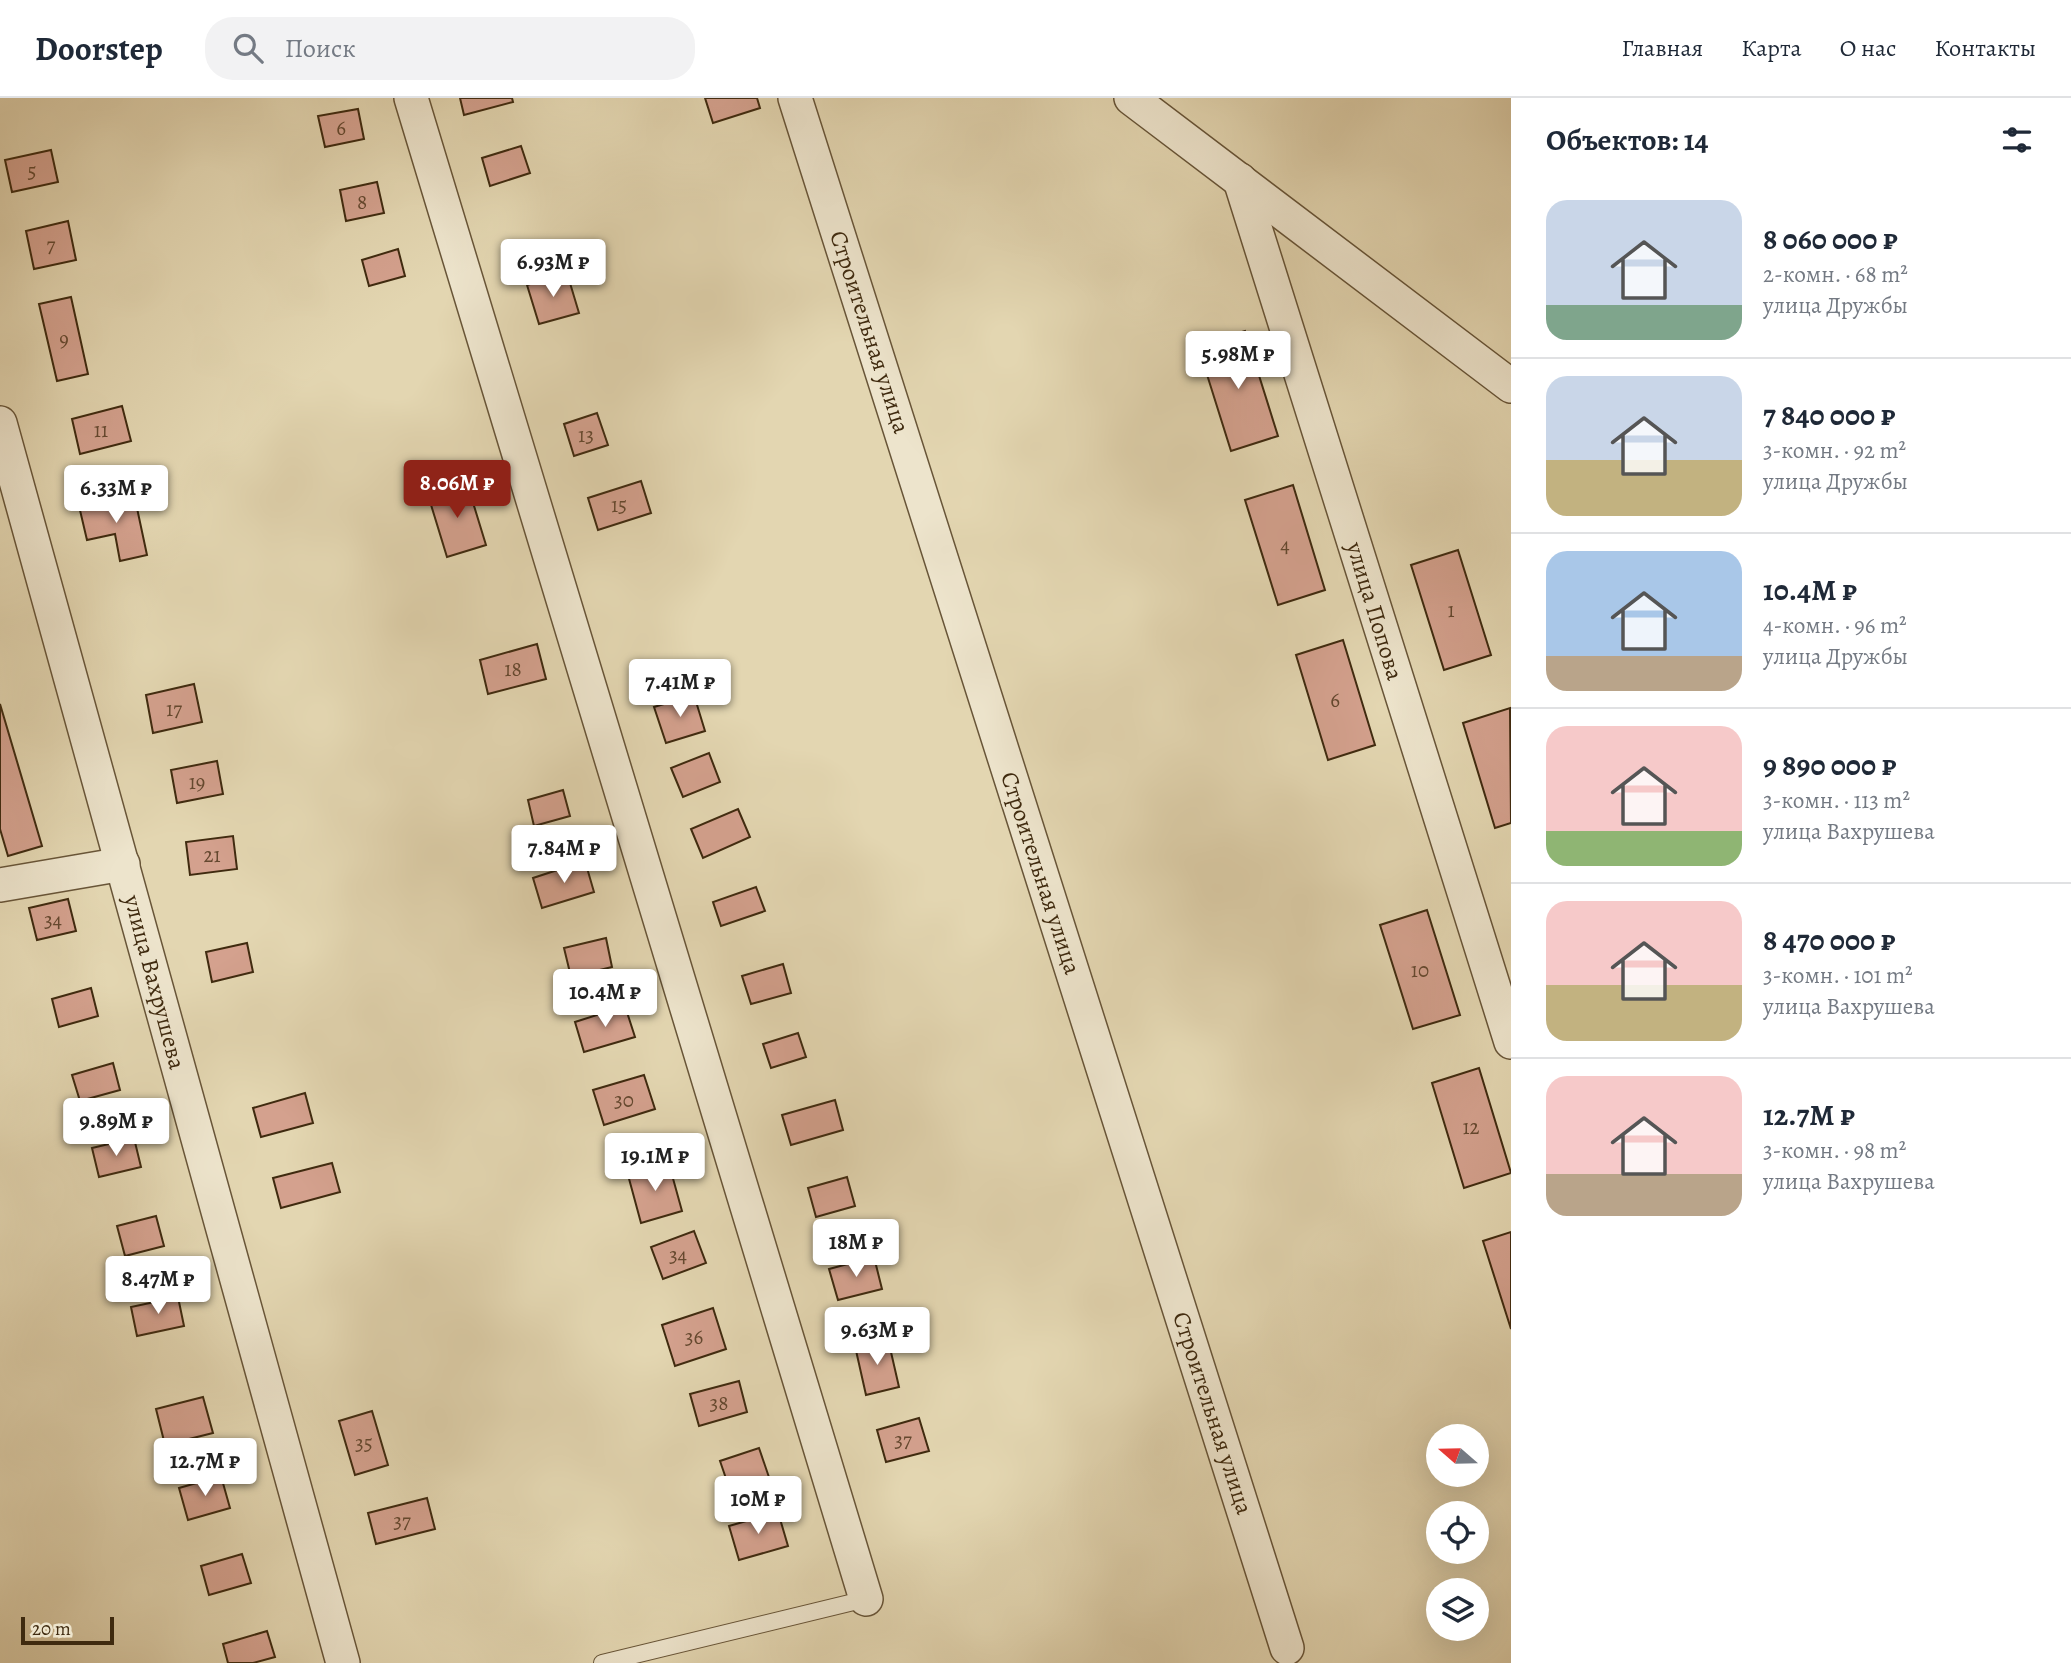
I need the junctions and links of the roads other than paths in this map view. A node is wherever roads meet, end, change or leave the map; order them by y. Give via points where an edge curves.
1 (411, 98) edge
2 (796, 98) edge
3 (1131, 98) edge
4 (1240, 180) junction
5 (1511, 386) edge
6 (0, 423) edge
7 (123, 864) junction
8 (0, 885) edge
9 (1511, 1042) edge
10 (866, 1599) joint
11 (1287, 1648) dead end
12 (343, 1663) edge
13 (602, 1663) edge

1 - 10 street
2 - 11 street, Строительная улица
3 - 4 street
4 - 5 street
4 - 9 street, улица Попова
6 - 7 street, улица Вахрушева
7 - 8 street
7 - 12 street, улица Вахрушева
10 - 13 lane

